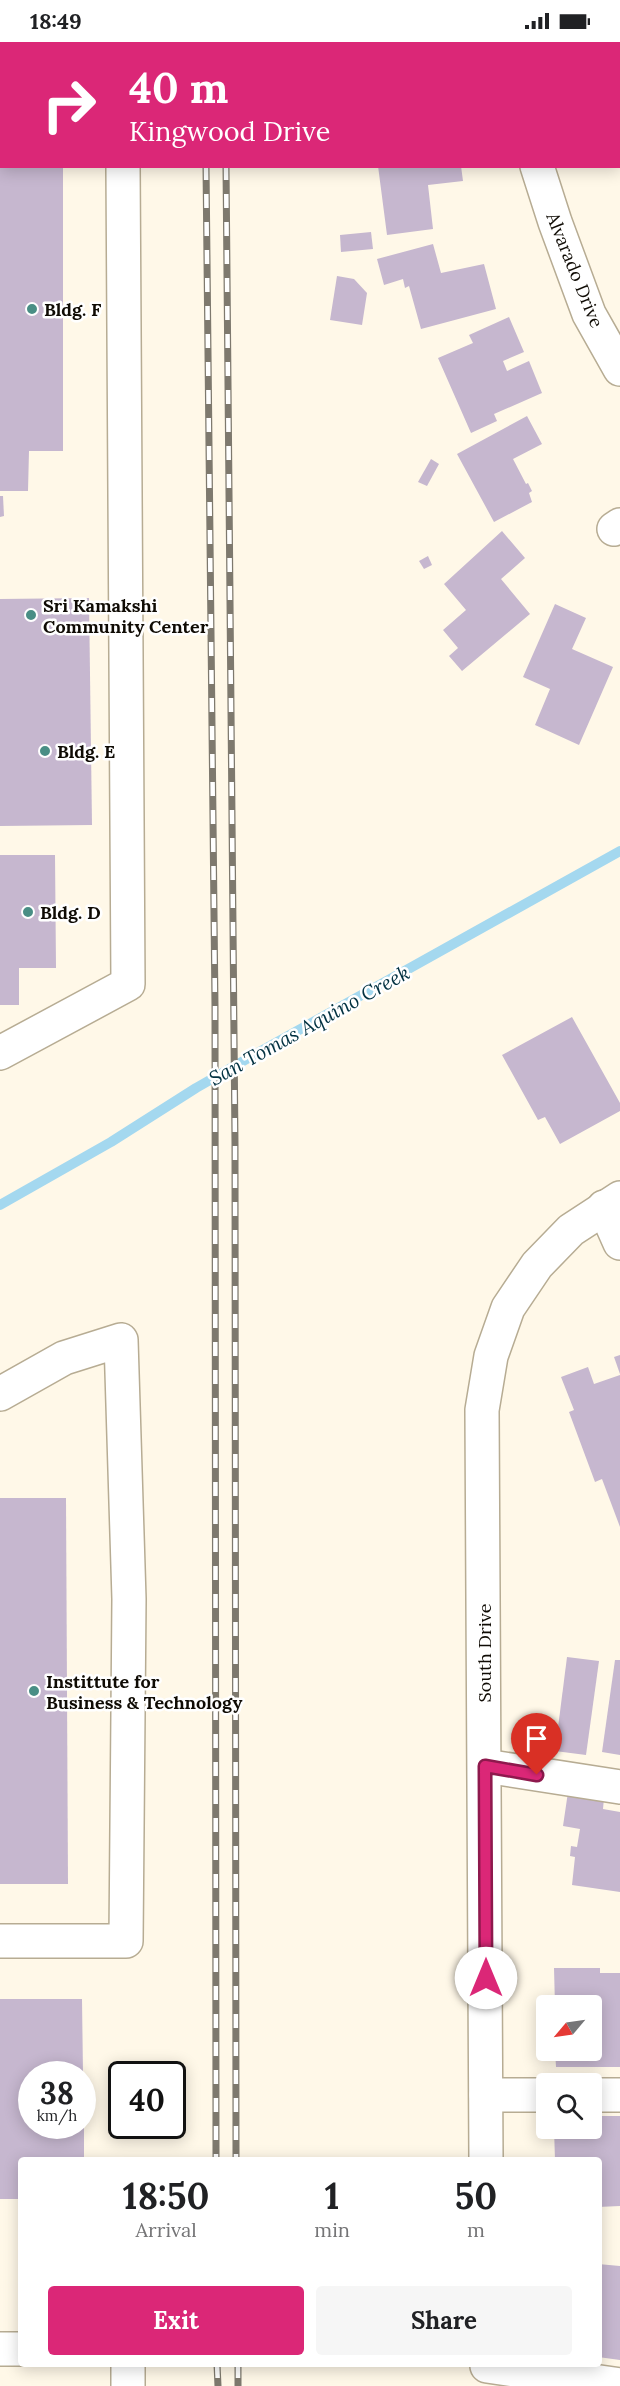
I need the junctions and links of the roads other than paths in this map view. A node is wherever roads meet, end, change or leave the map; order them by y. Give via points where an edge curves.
1 (123, 168) edge
2 (538, 168) edge
3 (620, 369) edge
4 (0, 1053) edge
5 (612, 1203) edge
6 (620, 1244) edge
7 (0, 1394) edge
8 (485, 1766) junction
9 (620, 1787) edge
10 (0, 1941) edge
11 (486, 2095) junction
12 (536, 2095) edge
13 (602, 2095) edge
14 (620, 2095) edge
15 (486, 2157) edge
16 (0, 2349) edge
17 (18, 2349) edge
18 (128, 2367) edge
19 (487, 2372) edge
20 (620, 2385) edge
21 (128, 2386) edge

1 - 4 street via 128,984
2 - 3 street, Alvarado Drive via 590,314
5 - 6 street
5 - 8 street, South Drive via 571,1230 537,1265 508,1308 490,1356 482,1410
7 - 10 street via 64,1358 121,1340 129,1599 126,1941
8 - 9 street
8 - 11 street, South Drive
11 - 12 street
11 - 15 street, South Drive
13 - 14 street
16 - 17 street
18 - 21 street
19 - 20 street

